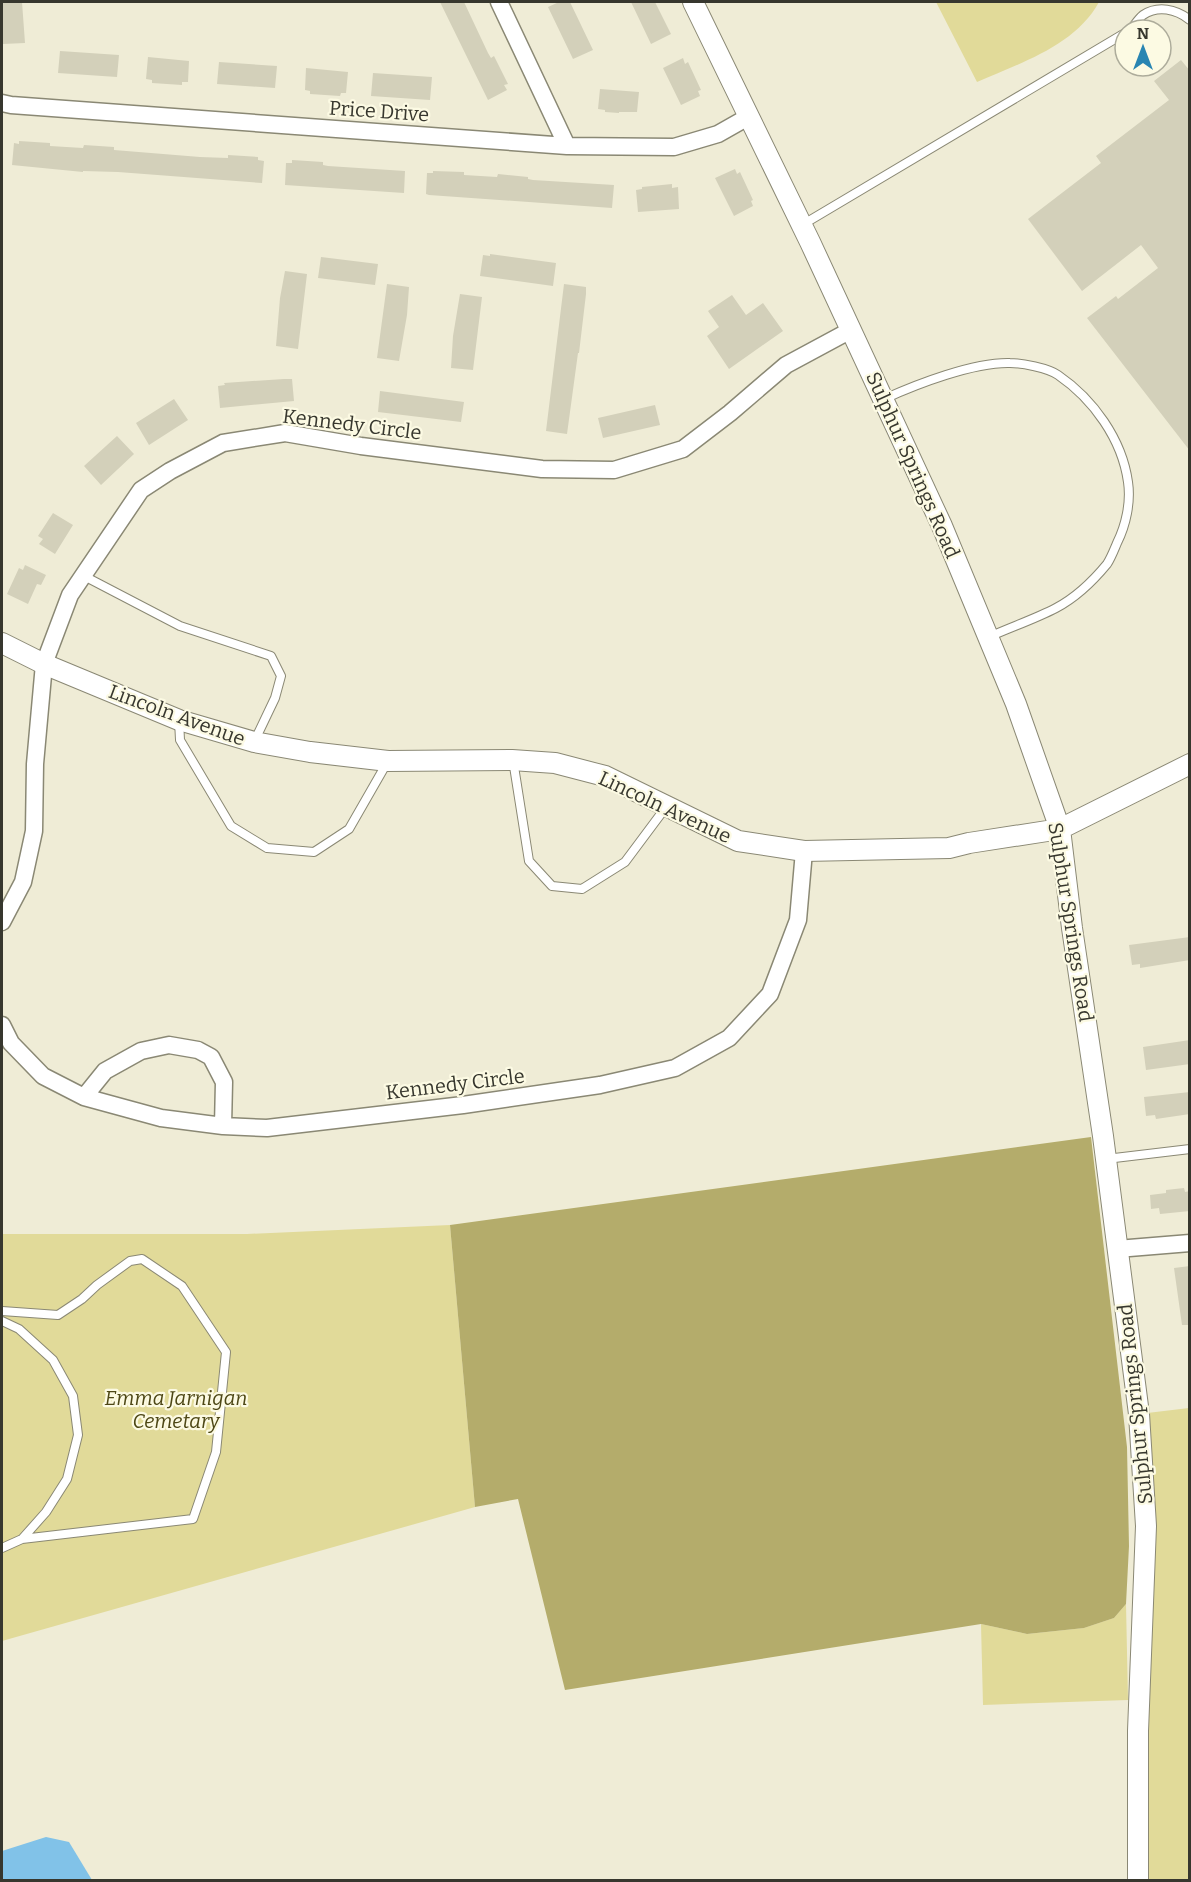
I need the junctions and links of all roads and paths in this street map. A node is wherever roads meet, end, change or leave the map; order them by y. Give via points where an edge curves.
1 (499, 2) edge
2 (693, 2) edge
3 (1141, 18) edge
4 (1190, 20) edge
5 (1113, 40) edge
6 (2, 103) edge
7 (747, 117) junction
8 (567, 146) junction
9 (802, 225) junction
10 (850, 330) junction
11 (884, 399) junction
12 (84, 576) junction
13 (989, 637) junction
14 (2, 643) edge
15 (44, 664) junction
16 (179, 720) junction
17 (254, 742) junction
18 (512, 760) junction
19 (388, 761) junction
20 (1190, 764) edge
21 (666, 807) junction
22 (1060, 829) junction
23 (804, 851) junction
24 (2, 922) edge
25 (2, 1025) edge
26 (84, 1097) junction
27 (223, 1126) junction
28 (1190, 1149) edge
29 (1105, 1159) junction
30 (1190, 1243) edge
31 (1118, 1249) junction
32 (2, 1311) edge
33 (2, 1322) edge
34 (22, 1539) junction
35 (2, 1548) edge
36 (1138, 1881) edge

1 - 8 street
2 - 7 street, Sulphur Springs Road
3 - 4 lane via 1155,9 1168,9
5 - 9 lane
6 - 8 street, Price Drive
7 - 8 street, Price Drive via 718,134 674,147
7 - 9 street, Sulphur Springs Road
9 - 10 street, Sulphur Springs Road
10 - 11 street, Sulphur Springs Road
10 - 12 street, Kennedy Circle via 786,365 683,449 614,470 542,469 285,433 223,443 141,490
11 - 13 street, Sulphur Springs Road
11 - 13 lane via 978,366 1030,366 1056,373 1095,407 1122,456 1128,504 1123,530 1108,562 1079,593 1056,608
12 - 15 street, Kennedy Circle via 70,595
12 - 17 lane via 180,626 271,656 282,676
13 - 22 street, Sulphur Springs Road
14 - 15 street, Lincoln Avenue
15 - 16 street, Lincoln Avenue
15 - 24 street, Kennedy Circle via 35,764 34,831 23,882
16 - 17 street, Lincoln Avenue
16 - 19 lane via 180,740 231,826 267,848 314,852 349,830
17 - 19 street, Lincoln Avenue
18 - 19 street, Lincoln Avenue
18 - 21 street, Lincoln Avenue via 555,763 605,776
18 - 21 lane via 529,861 552,886 582,889 626,862
20 - 22 street, Lincoln Avenue
21 - 23 street, Lincoln Avenue via 738,841
22 - 23 street, Lincoln Avenue via 949,848
22 - 29 street, Sulphur Springs Road
23 - 27 street, Kennedy Circle via 798,920 770,994 729,1038 675,1068 600,1085 463,1105 267,1128
25 - 26 street, Kennedy Circle via 11,1043 43,1076
26 - 27 street, Kennedy Circle via 161,1118
26 - 27 street via 105,1071 141,1051 170,1045 198,1050 211,1058 224,1082
28 - 29 lane
29 - 31 street, Sulphur Springs Road
30 - 31 street
31 - 36 street, Sulphur Springs Road via 1136,1383 1146,1526 1138,1731
32 - 34 lane via 58,1315 130,1261 142,1259 182,1286 226,1352 216,1452 193,1519
33 - 34 lane via 19,1329 53,1360 73,1396 78,1436 67,1479
34 - 35 lane

